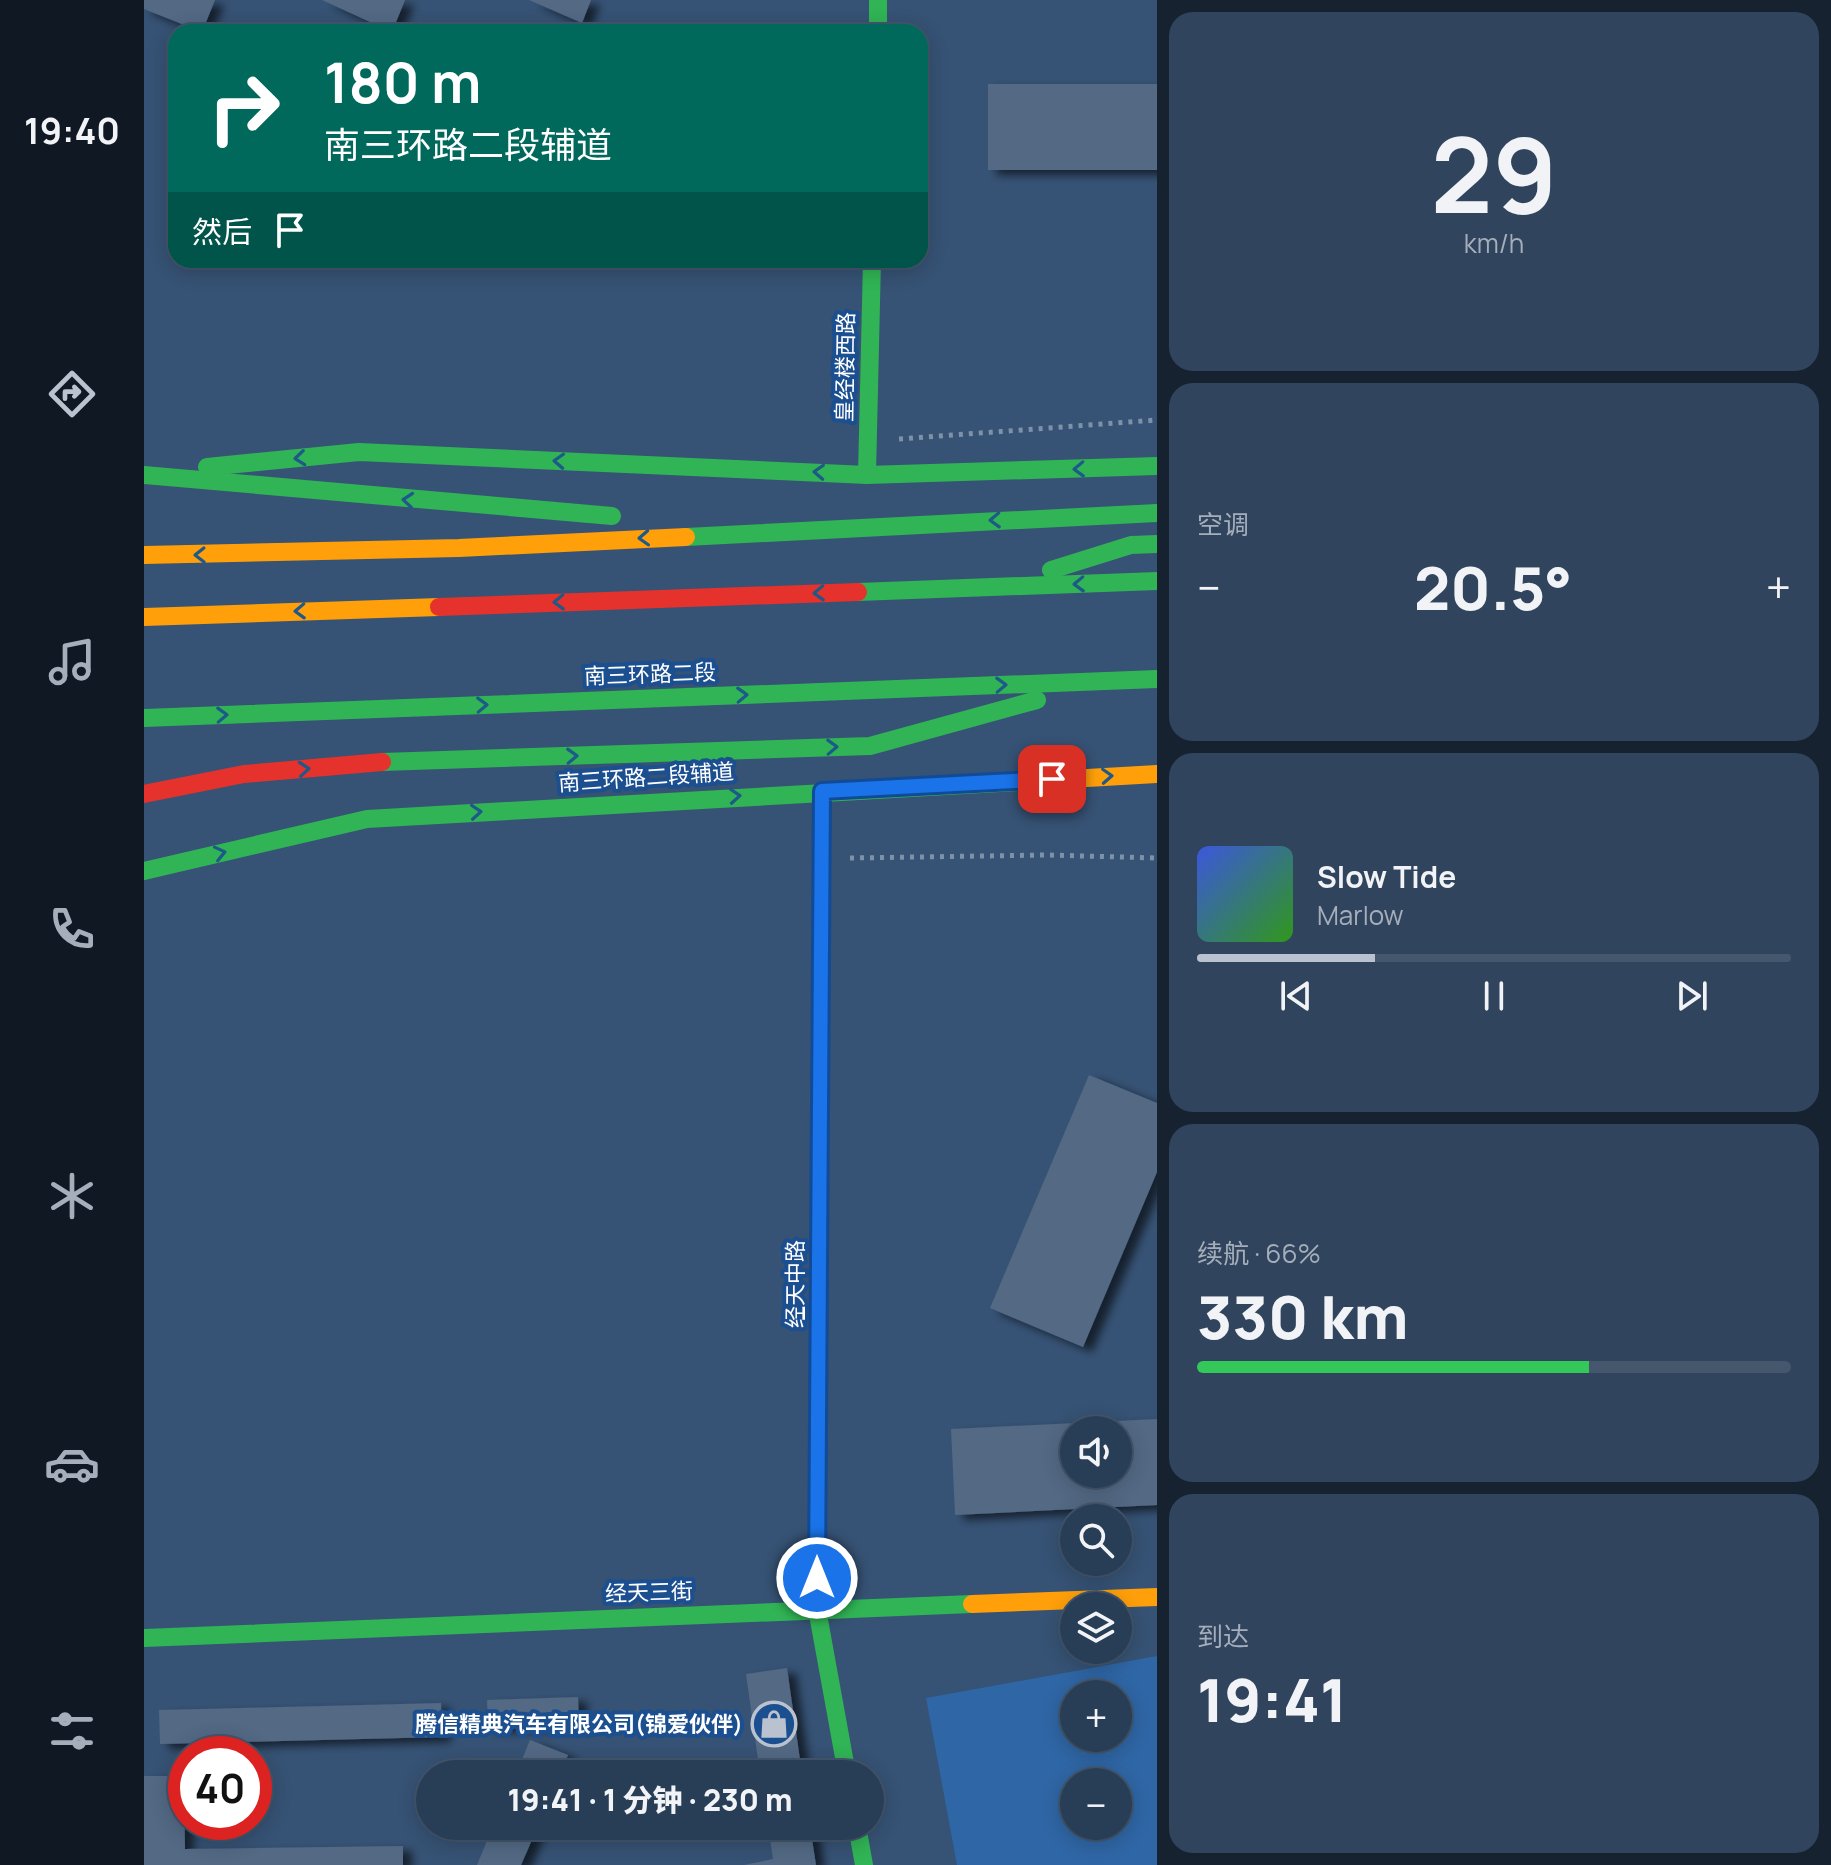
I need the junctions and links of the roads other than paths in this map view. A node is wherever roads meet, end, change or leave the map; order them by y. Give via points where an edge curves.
1 (878, 0) edge
2 (878, 24) edge
3 (872, 268) edge
4 (1157, 466) edge
5 (144, 474) edge
6 (867, 475) junction
7 (1157, 513) edge
8 (624, 517) dead end
9 (655, 519) dead end
10 (806, 528) junction
11 (1157, 544) edge
12 (144, 555) edge
13 (1157, 581) edge
14 (1000, 587) junction
15 (144, 617) edge
16 (1157, 679) edge
17 (1108, 680) junction
18 (144, 718) edge
19 (1157, 774) edge
20 (822, 791) junction
21 (144, 794) edge
22 (144, 871) edge
23 (1157, 1597) edge
24 (817, 1609) junction
25 (144, 1638) edge
26 (844, 1760) edge
27 (860, 1840) edge
28 (864, 1865) edge

1 - 2 main road
3 - 6 main road, 皇经楼西路
4 -> 6 main road
6 -> 5 main road via 359,452
8 -> 5 main road
7 -> 10 main road
9 - 10 main road
10 -> 12 main road via 459,548
11 - 14 main road via 1131,545
13 -> 14 main road
14 -> 15 main road
16 - 17 main road, 南三环路二段
18 -> 17 main road, 南三环路二段
21 -> 17 main road via 244,774 382,762 870,746
20 -> 19 main road, 南三环路二段辅道
22 -> 20 main road, 南三环路二段辅道 via 367,819
20 - 24 main road, 经天中路
23 - 24 main road, 经天三街
24 - 25 main road, 经天三街
24 - 26 main road, 经天中路
27 - 28 main road

